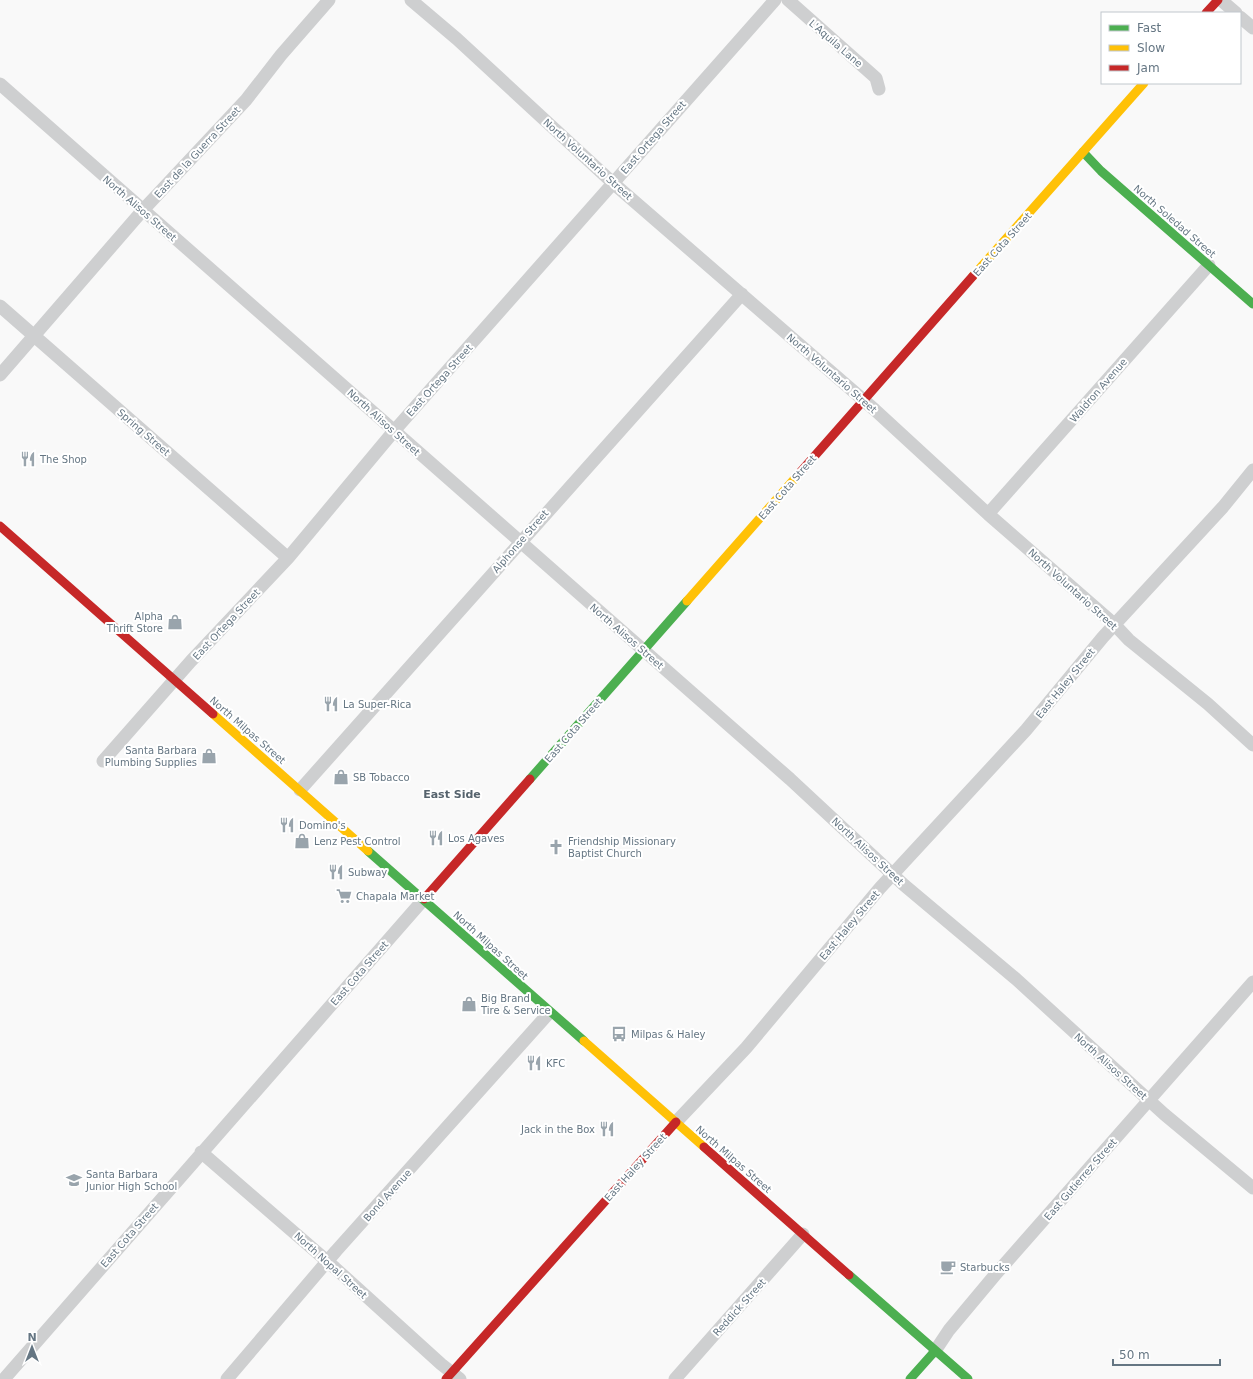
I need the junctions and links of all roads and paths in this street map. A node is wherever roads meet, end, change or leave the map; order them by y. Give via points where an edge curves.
1 (329, 0) edge
2 (411, 0) edge
3 (775, 0) edge
4 (788, 0) edge
5 (1218, 0) edge
6 (1221, 0) edge
7 (1207, 12) edge
8 (1235, 12) edge
9 (1241, 18) edge
10 (1253, 28) edge
11 (0, 84) edge
12 (1143, 84) edge
13 (879, 89) dead end
14 (1083, 152) junction
15 (613, 183) junction
16 (143, 210) junction
17 (1208, 266) junction
18 (742, 294) junction
19 (1253, 304) edge
20 (0, 306) edge
21 (34, 336) junction
22 (0, 375) edge
23 (863, 400) junction
24 (394, 431) junction
25 (1253, 470) edge
26 (988, 514) junction
27 (0, 526) edge
28 (520, 542) junction
29 (288, 558) junction
30 (1114, 624) junction
31 (644, 650) junction
32 (174, 680) junction
33 (1253, 745) edge
34 (103, 761) dead end
35 (300, 790) junction
36 (894, 874) junction
37 (424, 899) junction
38 (1253, 982) edge
39 (549, 1013) junction
40 (1149, 1099) junction
41 (676, 1122) junction
42 (201, 1152) junction
43 (1253, 1188) edge
44 (803, 1234) junction
45 (328, 1262) junction
46 (935, 1351) junction
47 (453, 1377) edge
48 (4, 1379) edge
49 (227, 1379) edge
50 (675, 1379) edge
51 (910, 1379) edge
52 (968, 1379) edge

1 - 16 street, East de la Guerra Street via 246,100
2 - 15 street, North Voluntario Street
3 - 15 street, East Ortega Street
4 - 13 street, L'Aquila Lane via 876,78
5 - 7 street
6 - 8 street
9 - 10 street
11 - 16 street, North Alisos Street
12 - 14 street, East Cota Street
14 - 17 street, North Soledad Street
14 - 23 street, East Cota Street
15 - 18 street, North Voluntario Street
15 - 24 street, East Ortega Street
16 - 21 street, East de la Guerra Street
16 - 24 street, North Alisos Street
17 - 19 street, North Soledad Street
17 - 26 street, Waldron Avenue
18 - 23 street, North Voluntario Street
18 - 28 street, Alphonse Street
20 - 21 street, Spring Street
21 - 22 street, East de la Guerra Street
21 - 29 street, Spring Street
23 - 26 street, North Voluntario Street
23 - 31 street, East Cota Street
24 - 28 street, North Alisos Street
24 - 29 street, East Ortega Street
25 - 30 street, East Haley Street
26 - 30 street, North Voluntario Street
27 - 32 street, North Milpas Street
28 - 31 street, North Alisos Street
28 - 35 street, Alphonse Street
29 - 32 street, East Ortega Street
30 - 33 street, North Voluntario Street via 1129,640 1208,704
30 - 36 street, East Haley Street via 1026,730
31 - 36 street, North Alisos Street
31 - 37 street, East Cota Street
32 - 34 street, East Ortega Street
32 - 35 street, North Milpas Street
35 - 37 street, North Milpas Street
36 - 40 street, North Alisos Street
36 - 41 street, East Haley Street via 752,1042
37 - 39 street, North Milpas Street
37 - 42 street, East Cota Street
38 - 40 street, East Gutierrez Street
39 - 41 street, North Milpas Street
39 - 45 street, Bond Avenue
40 - 43 street, North Alisos Street
40 - 46 street, East Gutierrez Street via 995,1275 949,1330
41 - 44 street, North Milpas Street
41 - 47 street, East Haley Street
42 - 45 street, North Nopal Street
42 - 48 street, East Cota Street
44 - 46 street, North Milpas Street
44 - 50 street, Reddick Street
45 - 47 street, North Nopal Street
45 - 49 street, Bond Avenue
46 - 51 street, East Gutierrez Street
46 - 52 street, North Milpas Street

